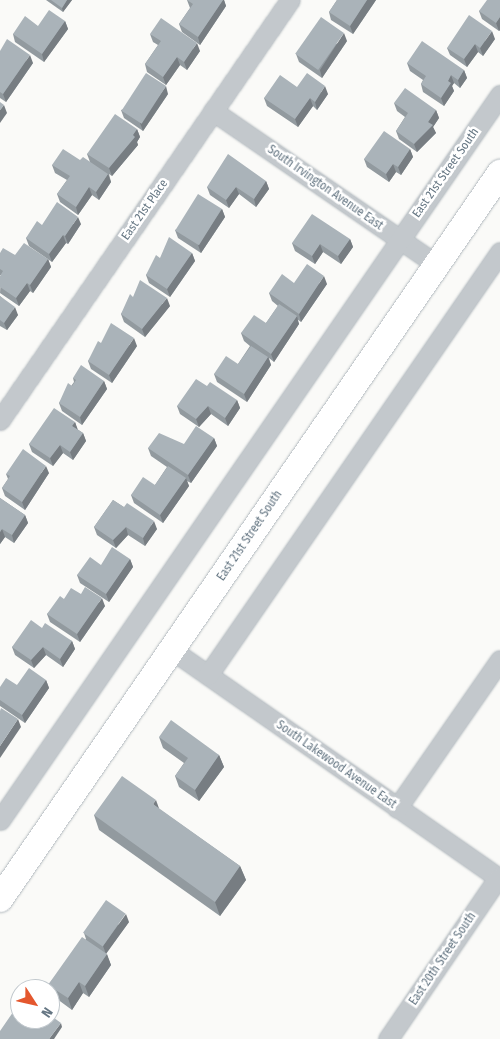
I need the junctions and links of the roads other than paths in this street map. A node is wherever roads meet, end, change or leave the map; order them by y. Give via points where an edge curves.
1 (290, 0) edge
2 (500, 94) edge
3 (213, 110) junction
4 (500, 173) edge
5 (400, 240) junction
6 (500, 252) edge
7 (437, 265) junction
8 (0, 420) edge
9 (172, 650) junction
10 (500, 660) edge
11 (208, 675) junction
12 (397, 808) junction
13 (0, 820) edge
14 (499, 879) edge
15 (0, 899) edge
16 (388, 1039) edge

1 - 3 street, East 21st Place
2 - 5 street, East 21st Street South
3 - 5 street, South Irvington Avenue East
3 - 8 street, East 21st Place
4 - 7 main road, East 21st Street South
5 - 7 street, South Irvington Avenue East
5 - 13 street, East 21st Street South
6 - 11 street
7 - 9 main road, East 21st Street South
9 - 11 street, South Lakewood Avenue East
9 - 15 main road, East 21st Street South
10 - 12 street
11 - 12 street, South Lakewood Avenue East
12 - 14 street, South Lakewood Avenue East
14 - 16 street, East 20th Street South

